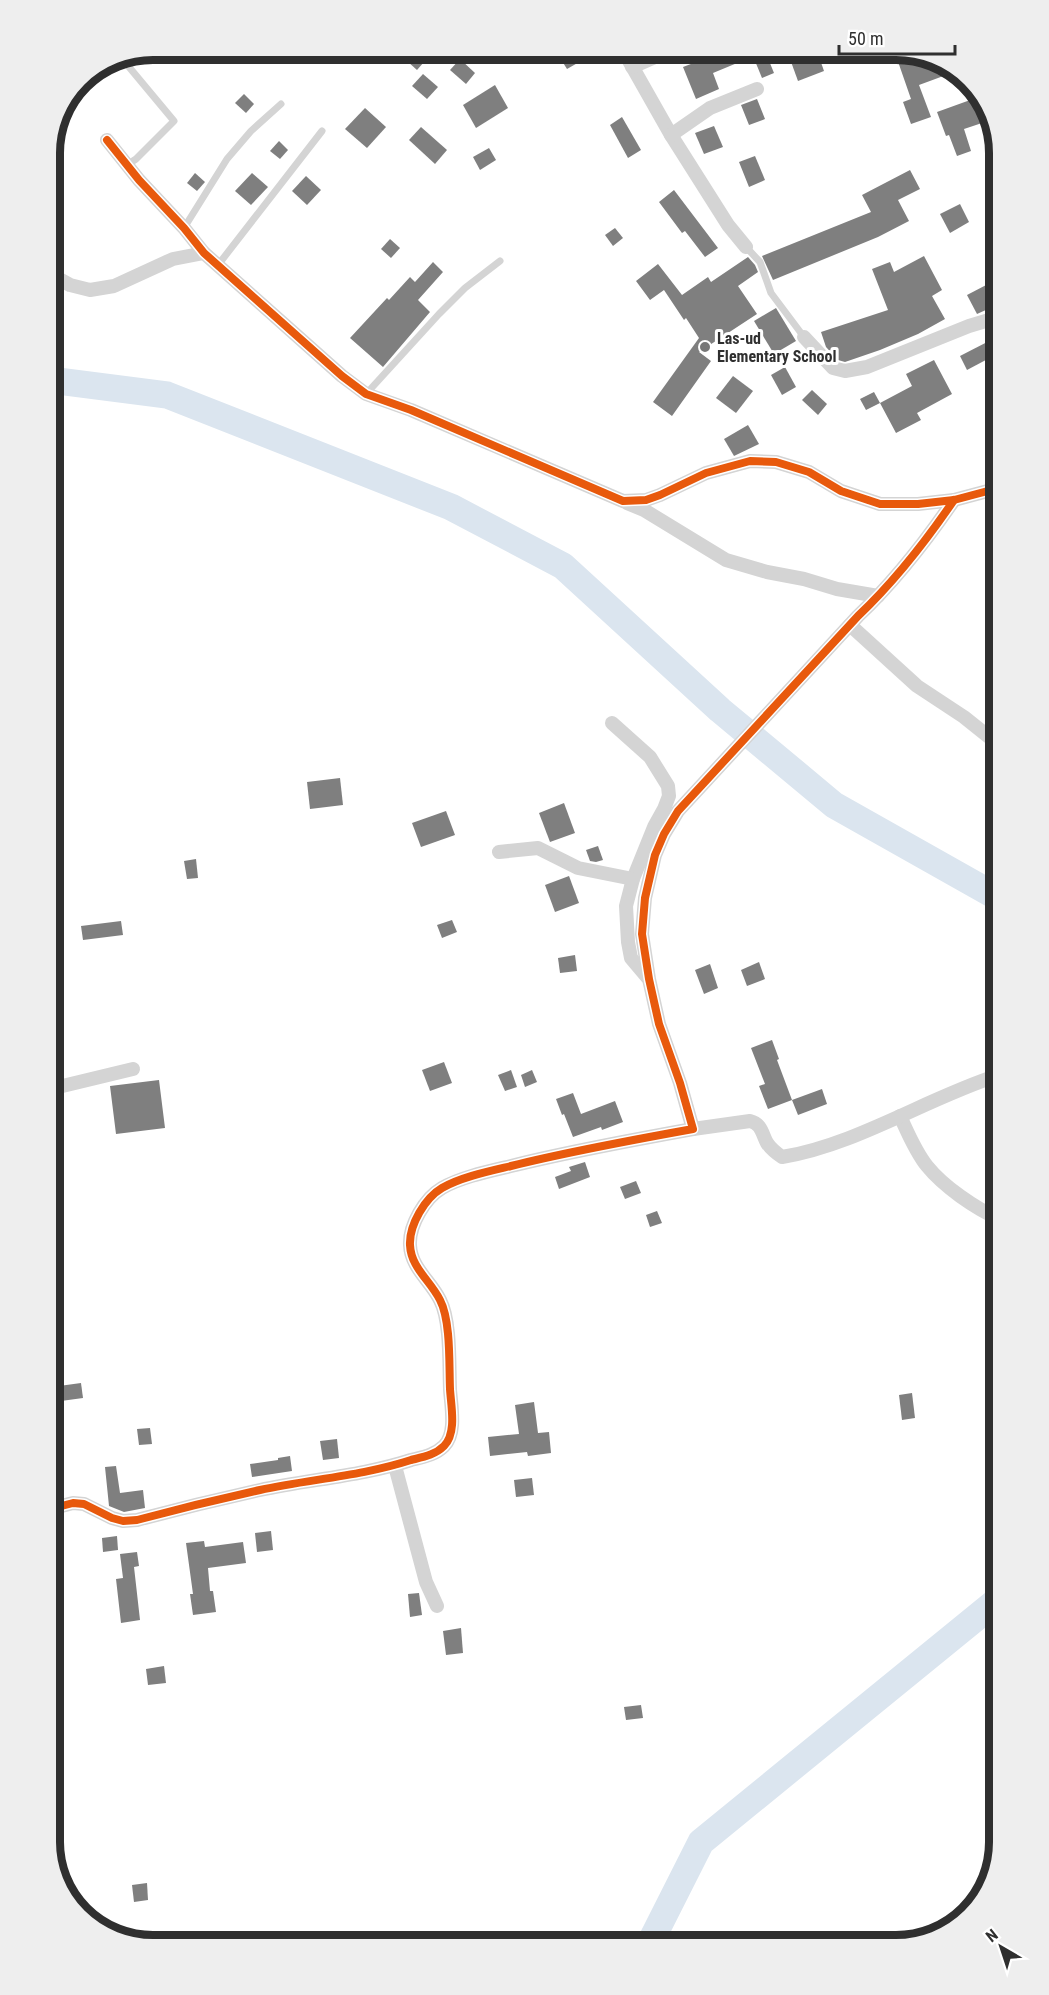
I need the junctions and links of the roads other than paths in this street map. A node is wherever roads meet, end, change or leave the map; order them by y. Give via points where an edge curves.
1 (628, 60) edge
2 (648, 60) edge
3 (129, 67) dead end
4 (632, 67) junction
5 (757, 89) dead end
6 (281, 104) dead end
7 (322, 131) dead end
8 (671, 135) junction
9 (107, 140) dead end
10 (127, 165) junction
11 (184, 228) junction
12 (746, 247) joint
13 (204, 253) junction
14 (500, 261) dead end
15 (218, 266) junction
16 (60, 280) edge
17 (989, 320) edge
18 (804, 337) joint
19 (366, 394) junction
20 (989, 491) edge
21 (954, 500) junction
22 (623, 501) junction
23 (878, 596) junction
24 (846, 629) junction
25 (612, 723) dead end
26 (989, 737) edge
27 (499, 852) dead end
28 (633, 879) junction
29 (649, 979) junction
30 (133, 1068) dead end
31 (989, 1079) edge
32 (60, 1086) edge
33 (900, 1116) junction
34 (693, 1129) junction
35 (989, 1214) edge
36 (395, 1466) junction
37 (60, 1506) edge
38 (437, 1606) dead end

1 - 4 street
2 - 4 street
3 - 10 lane via 174,121
4 - 8 street
5 - 8 street via 710,108
6 - 11 lane via 227,159
7 - 15 lane
8 - 12 street
9 - 10 street
10 - 11 street
11 - 13 street
12 - 18 lane via 760,262 771,293
13 - 15 street
13 - 16 street via 173,259 114,286 90,290
14 - 19 lane via 465,288
15 - 19 street
17 - 18 street via 867,367 845,371 833,368
19 - 22 street
20 - 21 street
21 - 22 street via 880,504 841,491 809,472 776,462 750,461 706,473 646,500
21 - 23 street
22 - 23 street via 726,560
23 - 24 street
24 - 26 street
24 - 29 street via 678,811 664,834 645,898 642,934
25 - 28 street via 650,757 668,786 669,796
27 - 28 street via 538,848 578,868
28 - 29 street via 626,906 628,942 631,958
29 - 34 street via 659,1024
30 - 32 street
31 - 33 street
33 - 34 street via 846,1138 782,1156 768,1144 754,1122
33 - 35 street via 927,1167
34 - 36 street via 560,1154 480,1174 442,1188 426,1201 410,1244 413,1259 440,1300 444,1316 452,1430 446,1444 435,1453
36 - 37 street via 262,1490 137,1520 112,1518 84,1503
36 - 38 street via 426,1582

